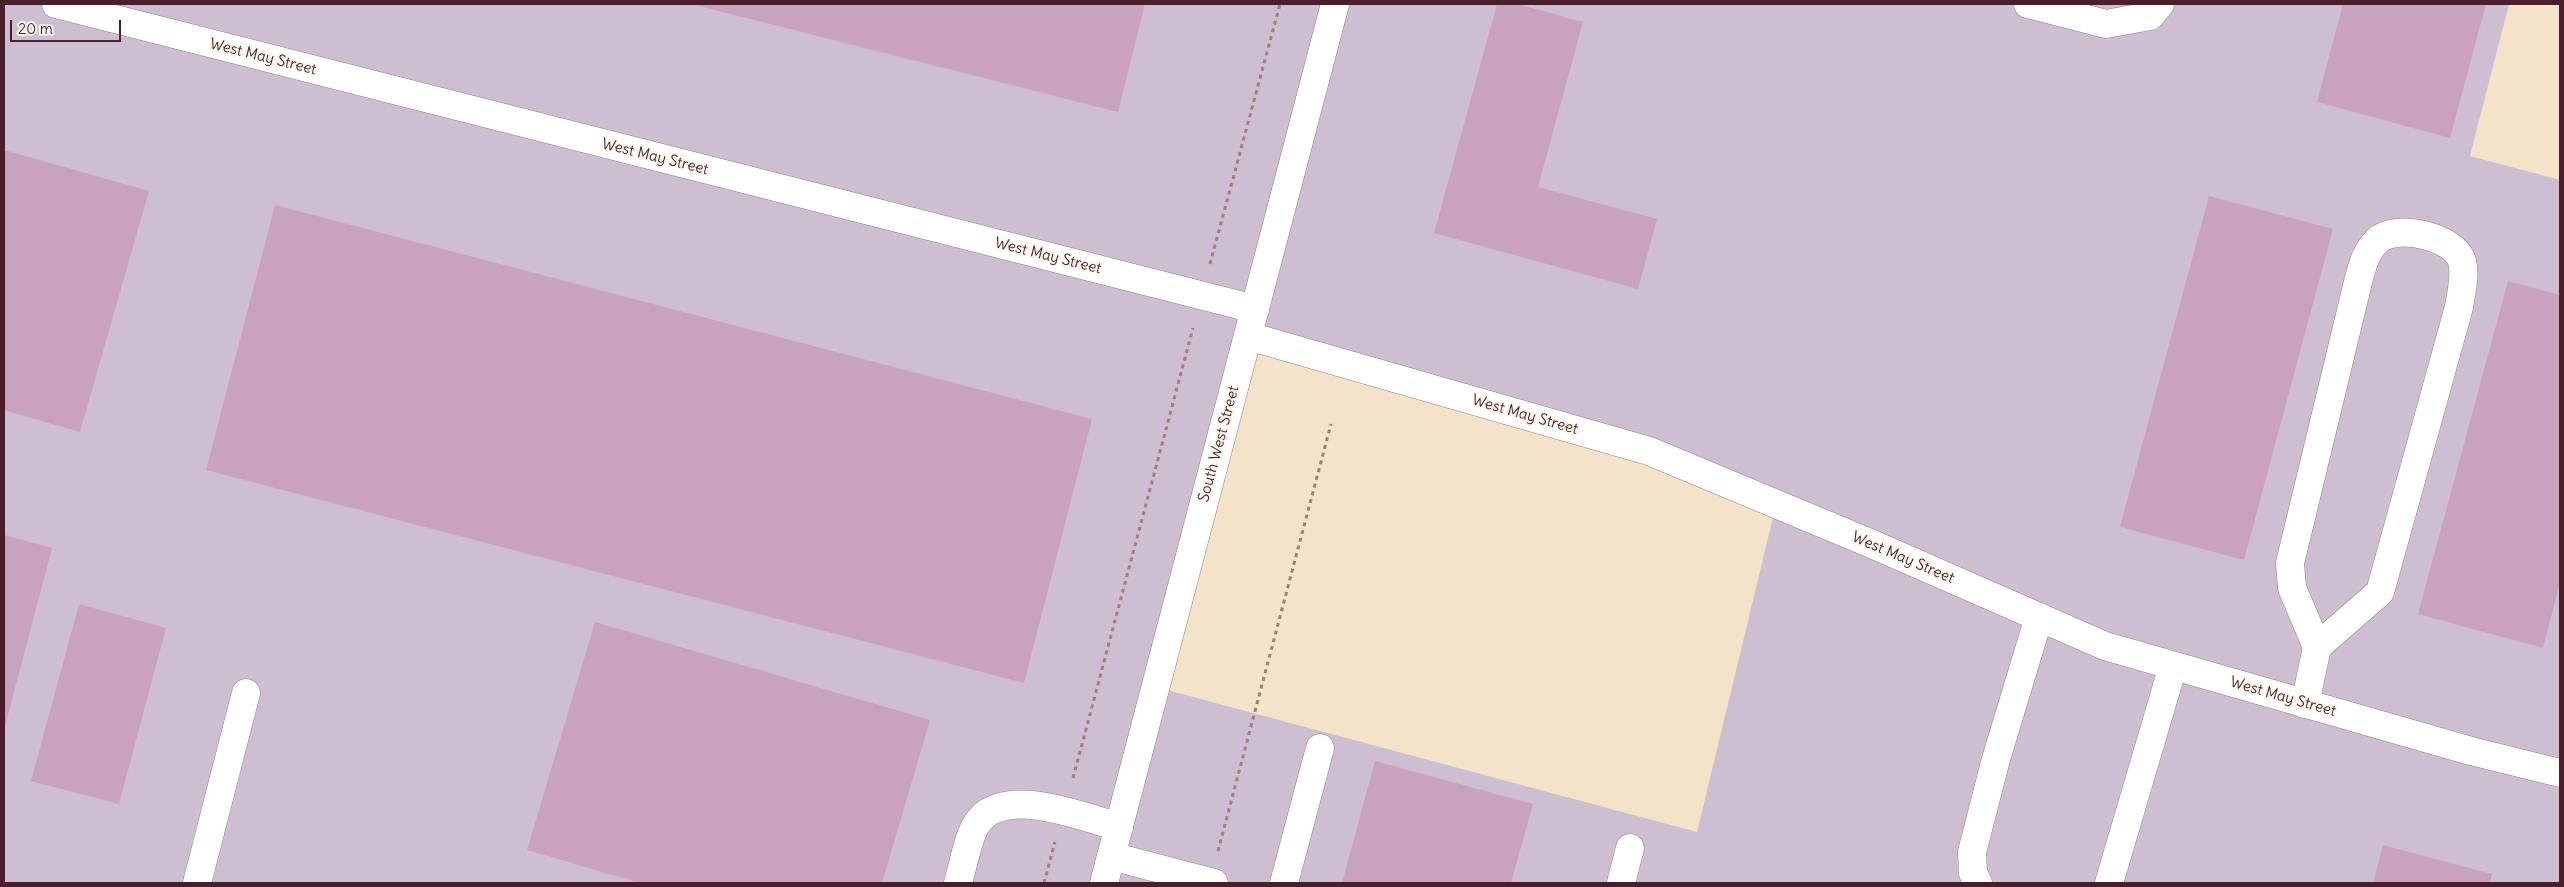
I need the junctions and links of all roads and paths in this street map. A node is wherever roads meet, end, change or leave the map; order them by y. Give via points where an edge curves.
1 (56, 4) edge
2 (1280, 4) edge
3 (1335, 4) edge
4 (2028, 4) edge
5 (2160, 4) edge
6 (1202, 295) junction
7 (1255, 309) junction
8 (1248, 336) junction
9 (1331, 424) dead end
10 (2039, 617) junction
11 (2316, 647) junction
12 (2173, 666) junction
13 (246, 693) dead end
14 (2306, 704) junction
15 (1320, 748) dead end
16 (2560, 774) edge
17 (1064, 812) junction
18 (1119, 826) junction
19 (1630, 848) dead end
20 (1111, 856) junction
21 (197, 883) edge
22 (958, 883) edge
23 (1044, 883) edge
24 (1104, 883) edge
25 (1212, 883) edge
26 (1284, 883) edge
27 (1621, 883) edge
28 (1978, 883) edge
29 (2109, 883) edge

1 - 6 street, West May Street
2 - 6 path
3 - 7 street, South West Street
4 - 5 street via 2106,24 2150,16
6 - 7 street, West May Street
6 - 17 path
7 - 8 street, South West Street
8 - 10 street, West May Street via 1649,451
8 - 18 street, South West Street
9 - 25 path
10 - 12 street, West May Street via 2105,646
10 - 28 street via 1972,852 1973,873
11 - 11 street via 2380,592 2396,541 2463,283 2462,260 2452,249 2430,235 2396,234 2378,239 2366,254 2359,278 2290,563 2292,588
11 - 14 street
12 - 14 street, West May Street
12 - 29 street
13 - 21 street
14 - 16 street, West May Street
15 - 26 street
17 - 18 street
17 - 22 street via 1032,805 1002,805 990,810 977,822
17 - 23 path
18 - 20 street, South West Street
19 - 27 street
20 - 24 street, South West Street
20 - 25 street

